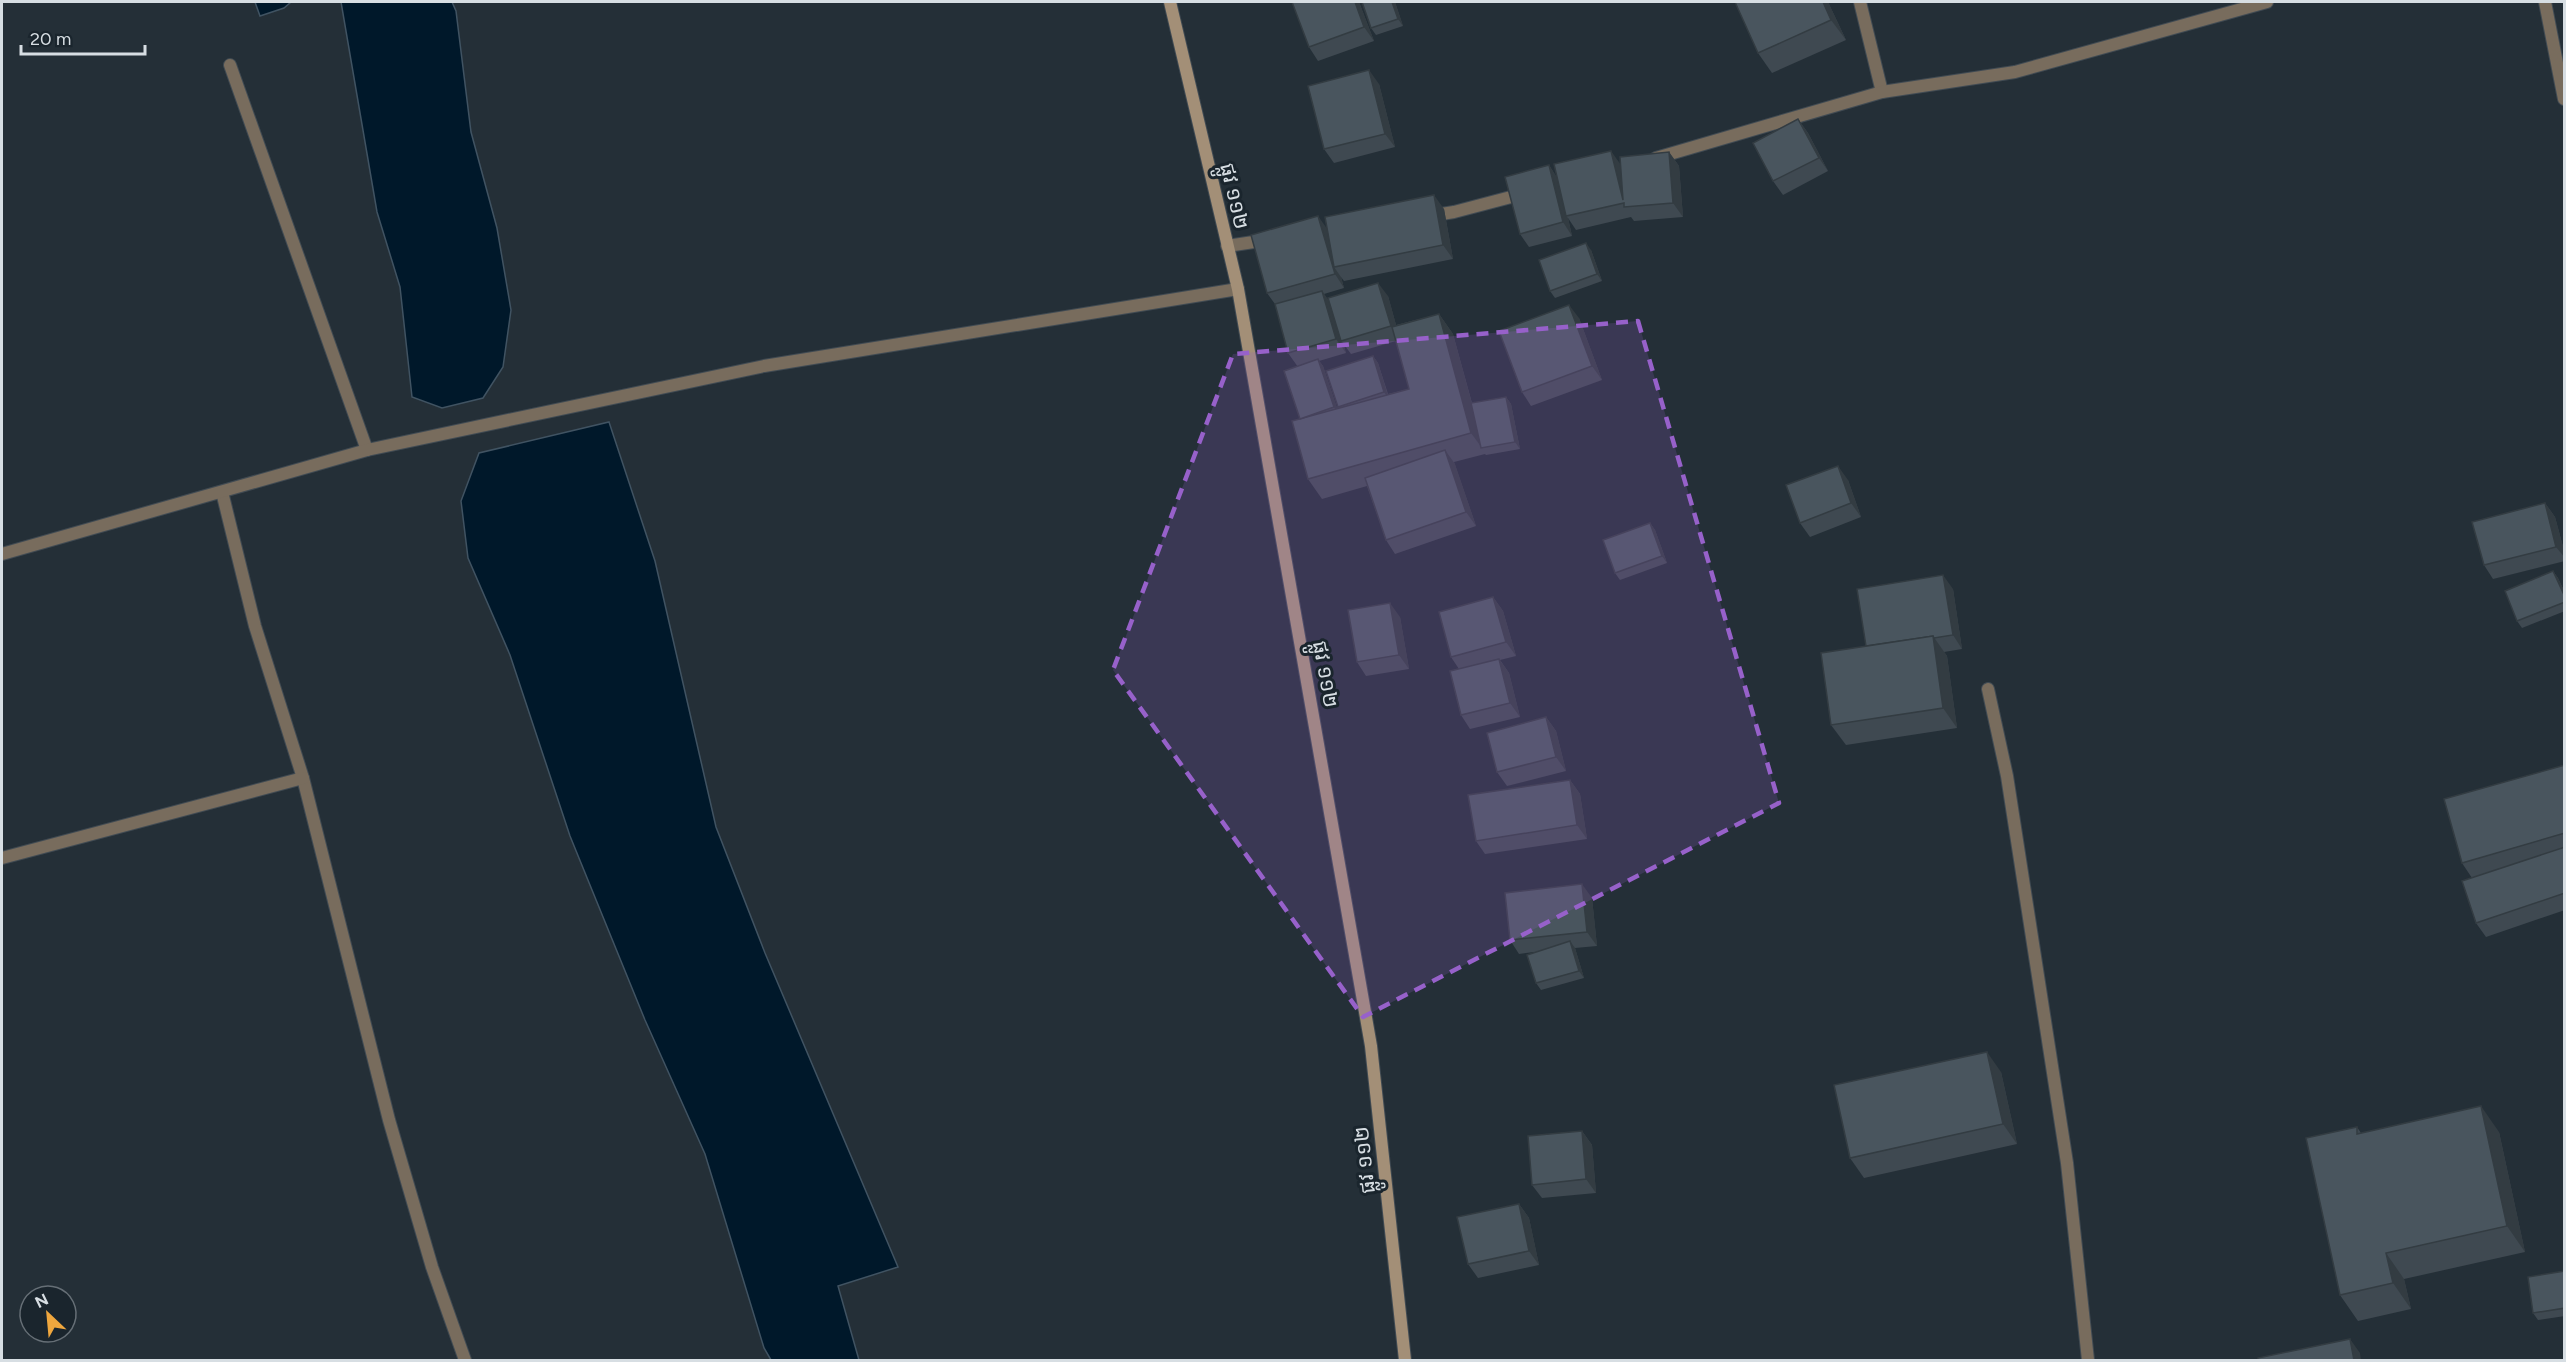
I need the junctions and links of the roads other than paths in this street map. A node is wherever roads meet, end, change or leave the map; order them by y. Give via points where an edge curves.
1 (1170, 2) edge
2 (1860, 2) edge
3 (2267, 2) edge
4 (2545, 2) edge
5 (230, 65) dead end
6 (1882, 92) junction
7 (2565, 99) edge
8 (1647, 160) edge
9 (1534, 191) edge
10 (1420, 217) edge
11 (1284, 238) edge
12 (1227, 246) junction
13 (1238, 290) junction
14 (367, 450) junction
15 (222, 492) junction
16 (2, 554) edge
17 (1988, 688) dead end
18 (303, 778) junction
19 (2, 858) edge
20 (465, 1360) edge
21 (1405, 1360) edge
22 (2088, 1360) edge

1 - 12 street, ផ្លូវ ១១២
2 - 6 street
3 - 6 street via 2015,72
4 - 7 street
5 - 14 street
6 - 8 street
9 - 10 street
11 - 12 street
12 - 13 street, ផ្លូវ ១១២
13 - 14 street via 764,366
13 - 21 street, ផ្លូវ ១១២ via 1371,1046
14 - 15 street
15 - 16 street
15 - 18 street via 255,626
17 - 22 street via 2008,788 2067,1163
18 - 19 street
18 - 20 street via 389,1120 432,1267

